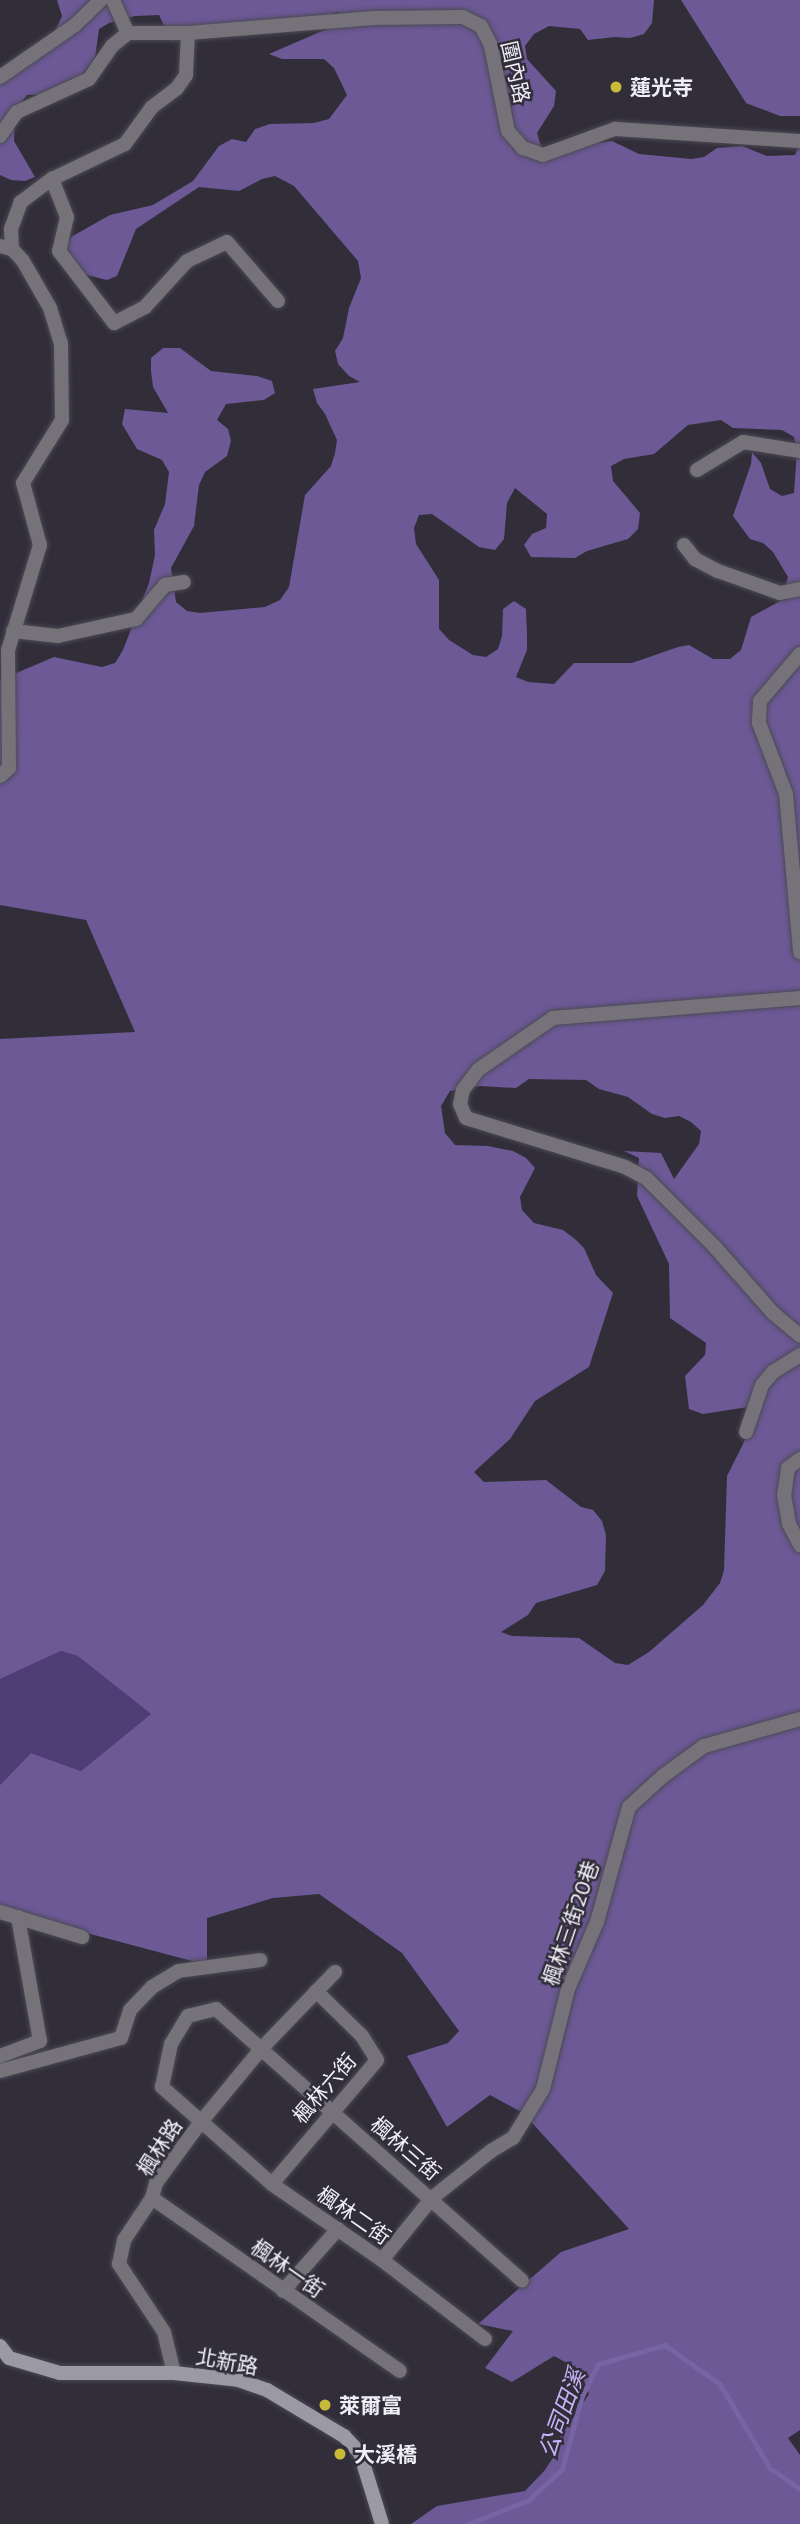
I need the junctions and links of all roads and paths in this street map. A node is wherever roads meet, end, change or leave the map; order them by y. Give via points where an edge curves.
1 (101, 0) edge
2 (113, 0) edge
3 (128, 33) junction
4 (188, 33) junction
5 (0, 77) edge
6 (0, 136) edge
7 (800, 141) edge
8 (52, 179) junction
9 (6, 248) edge
10 (278, 301) dead end
11 (800, 451) edge
12 (697, 470) dead end
13 (684, 545) dead end
14 (184, 582) dead end
15 (800, 589) edge
16 (13, 631) junction
17 (800, 654) edge
18 (0, 776) edge
19 (800, 952) edge
20 (800, 998) edge
21 (800, 1336) edge
22 (800, 1355) edge
23 (746, 1433) dead end
24 (800, 1459) edge
25 (800, 1545) edge
26 (800, 1719) edge
27 (0, 1912) edge
28 (18, 1917) junction
29 (82, 1937) dead end
30 (260, 1960) dead end
31 (335, 1972) dead end
32 (316, 1991) junction
33 (261, 2049) junction
34 (0, 2056) edge
35 (0, 2071) edge
36 (331, 2110) junction
37 (200, 2123) junction
38 (272, 2184) junction
39 (152, 2198) junction
40 (432, 2198) junction
41 (338, 2229) junction
42 (382, 2260) junction
43 (522, 2281) dead end
44 (283, 2291) junction
45 (485, 2339) dead end
46 (0, 2346) edge
47 (400, 2371) dead end
48 (174, 2373) junction
49 (382, 2524) edge

1 - 5 street via 75,25
2 - 3 street
3 - 4 street, 圍內路
3 - 6 street via 112,46 89,79 17,112
4 - 7 street, 圍內路 via 373,18 463,17 481,26 491,46 508,131 523,148 543,155 615,129
4 - 8 street via 186,75 152,107 125,144
8 - 9 street via 21,202
8 - 10 street via 67,217 59,251 114,323 145,307 187,261 227,242
9 - 16 street via 23,261 50,308 61,343 62,420 23,482 40,545
11 - 12 street via 743,442
13 - 15 street via 695,559 718,571 780,593
14 - 16 street via 164,585 136,619 58,636
16 - 18 street via 8,650 9,768
17 - 19 street via 760,701 759,723 786,794
20 - 21 street via 553,1018 478,1070 463,1090 460,1104 466,1118 625,1167 646,1178
22 - 23 street via 762,1385
24 - 25 street via 788,1468 784,1494 789,1524
26 - 40 street, 楓林三街20巷 via 704,1746 629,1807 597,1922 568,1989 543,2089 513,2138
27 - 28 street
28 - 29 street
28 - 34 street via 40,2041
30 - 35 street via 180,1971 152,1987 130,2010 121,2038
31 - 32 street, 楓林路
32 - 33 street, 楓林路
32 - 36 street, 楓林六街 via 362,2036 377,2060
33 - 36 street, 楓林三街
33 - 37 street, 楓林路
33 - 37 street, 楓林三街 via 216,2009 188,2016 171,2044 162,2087
36 - 38 street, 楓林六街
36 - 40 street, 楓林三街
37 - 38 street, 楓林二街
37 - 39 street, 楓林路 via 156,2183
38 - 41 street, 楓林二街
39 - 44 street, 楓林一街
39 - 48 street, 楓林路 via 124,2240 119,2264 164,2332
40 - 42 street, 楓林三街20巷
40 - 43 street, 楓林三街
41 - 42 street, 楓林二街
41 - 44 street
42 - 45 street, 楓林二街
44 - 47 street, 楓林一街
46 - 48 main road, 北新路 via 9,2358 60,2373
48 - 49 main road, 北新路 via 238,2380 267,2390 344,2435 367,2469

